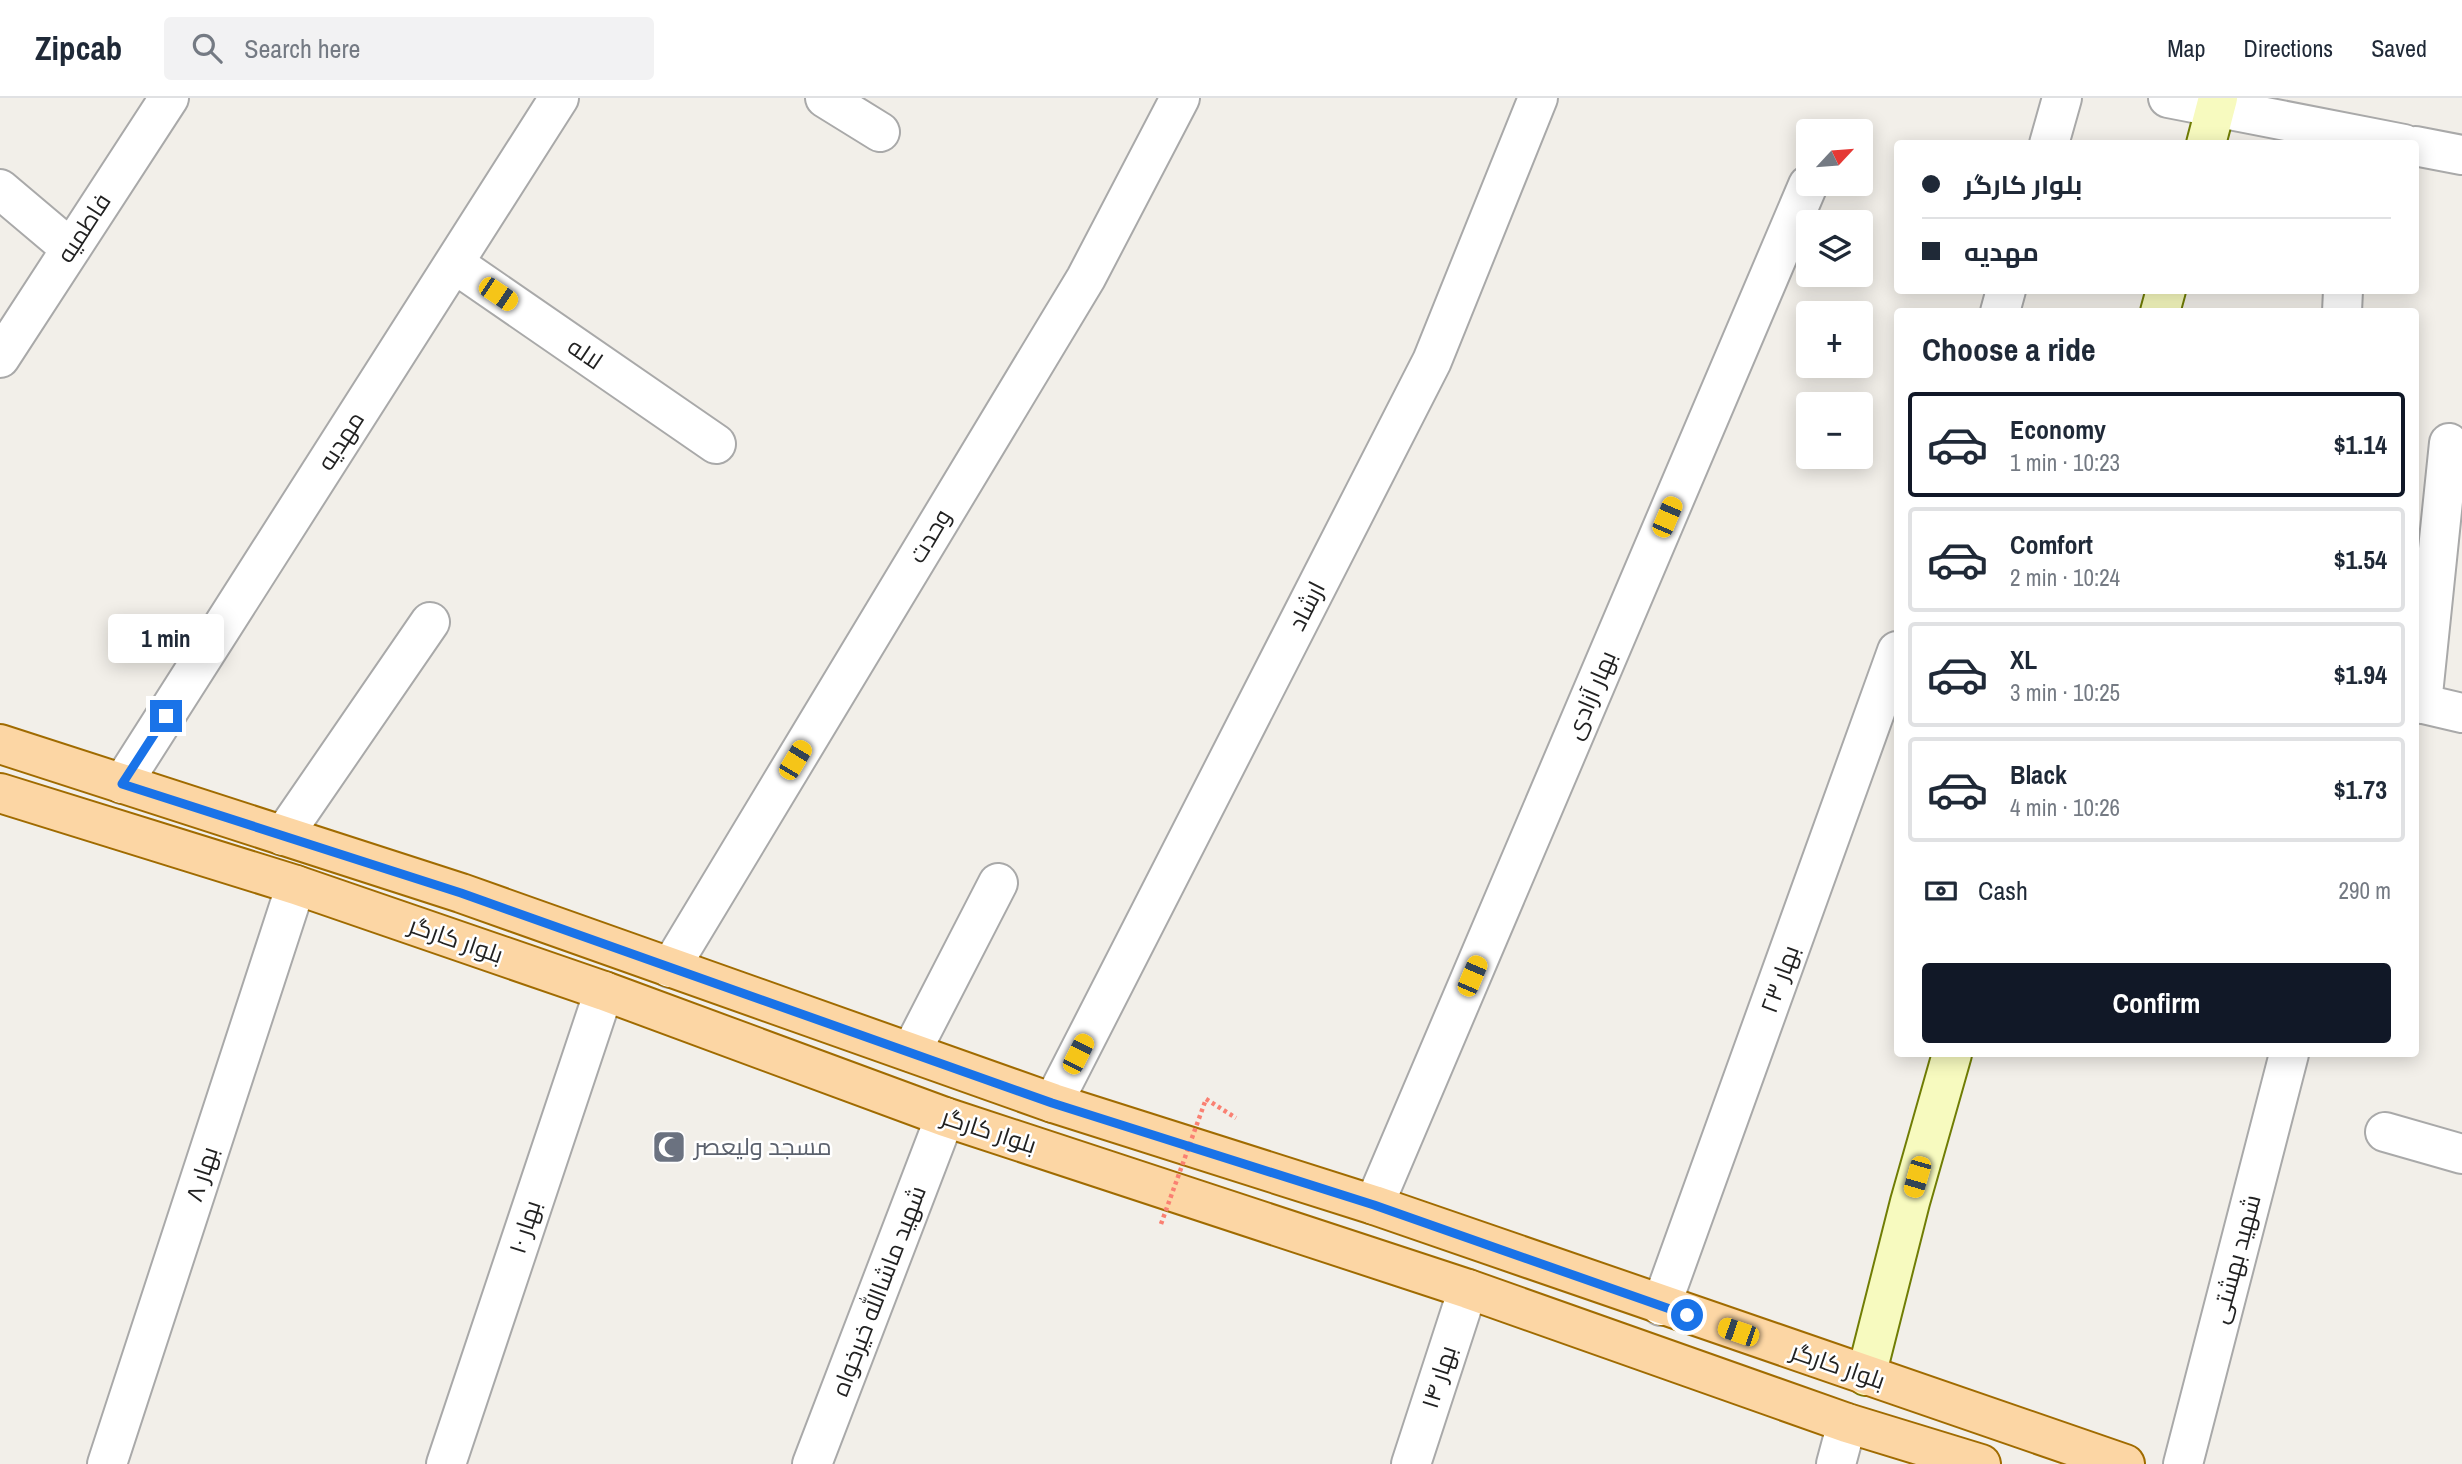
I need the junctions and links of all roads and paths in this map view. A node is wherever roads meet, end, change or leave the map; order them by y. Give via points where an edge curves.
1 (169, 98) edge
2 (559, 98) edge
3 (1180, 98) edge
4 (1538, 98) edge
5 (2062, 98) edge
6 (2168, 98) edge
7 (828, 99) edge
8 (2214, 117) edge
9 (880, 132) dead end
10 (2347, 138) edge
11 (2050, 140) edge
12 (2366, 140) edge
13 (2419, 147) edge
14 (2462, 155) edge
15 (0, 189) edge
16 (1804, 196) edge
17 (71, 249) junction
18 (454, 264) junction
19 (0, 358) edge
20 (2449, 443) dead end
21 (716, 444) dead end
22 (430, 622) dead end
23 (1894, 659) edge
24 (2419, 703) edge
25 (2462, 713) edge
26 (0, 744) edge
27 (122, 784) junction
28 (0, 793) edge
29 (283, 836) junction
30 (998, 883) dead end
31 (296, 885) junction
32 (670, 968) junction
33 (604, 991) junction
34 (911, 1052) junction
35 (1951, 1057) edge
36 (2288, 1057) edge
37 (1052, 1103) junction
38 (945, 1117) junction
39 (1244, 1123) dead end
40 (2385, 1132) dead end
41 (2462, 1154) edge
42 (1374, 1205) junction
43 (1161, 1224) dead end
44 (1468, 1289) junction
45 (1661, 1306) junction
46 (1866, 1376) junction
47 (1847, 1423) junction
48 (107, 1464) edge
49 (446, 1464) edge
50 (812, 1464) edge
51 (1411, 1464) edge
52 (1836, 1464) edge
53 (1981, 1464) edge
54 (2124, 1464) edge
55 (2183, 1464) edge

1 - 17 street, فاطمیه
2 - 18 street, مهدیه
3 - 32 street, وحدت via 1086,278
4 - 37 street, ارشاد via 1432,361
5 - 11 street
6 - 8 street
7 - 9 street
8 - 10 street
10 - 12 street
13 - 14 street
15 - 17 street
16 - 42 street, بهار آزادی
17 - 19 street, فاطمیه
18 - 21 street, لاله
18 - 27 street, مهدیه
20 - 24 street
22 - 29 street
23 - 45 street, بهار ۲۳
24 - 25 street
26 - 27 main road, بلوار کارگر
27 - 29 main road, بلوار کارگر
28 - 31 main road, بلوار کارگر
29 - 32 main road, بلوار کارگر via 461,893
30 - 34 street
31 - 33 main road, بلوار کارگر
31 - 48 street, بهار ۸
32 - 34 main road, بلوار کارگر
33 - 38 main road, بلوار کارگر
33 - 49 street, بهار ۱۰
34 - 37 main road, بلوار کارگر
35 - 46 street
36 - 55 street, شهید بهشتی
37 - 42 main road, بلوار کارگر
38 - 44 main road, بلوار کارگر
38 - 50 street, شهید ماشاالله خیرخواه
39 - 43 path, bridge via 1206,1099
40 - 41 street
42 - 45 main road, بلوار کارگر
44 - 47 main road, بلوار کارگر
44 - 51 street, بهار ۱۴
45 - 46 main road, بلوار کارگر
46 - 54 main road, بلوار کارگر
47 - 52 street
47 - 53 main road, بلوار کارگر

